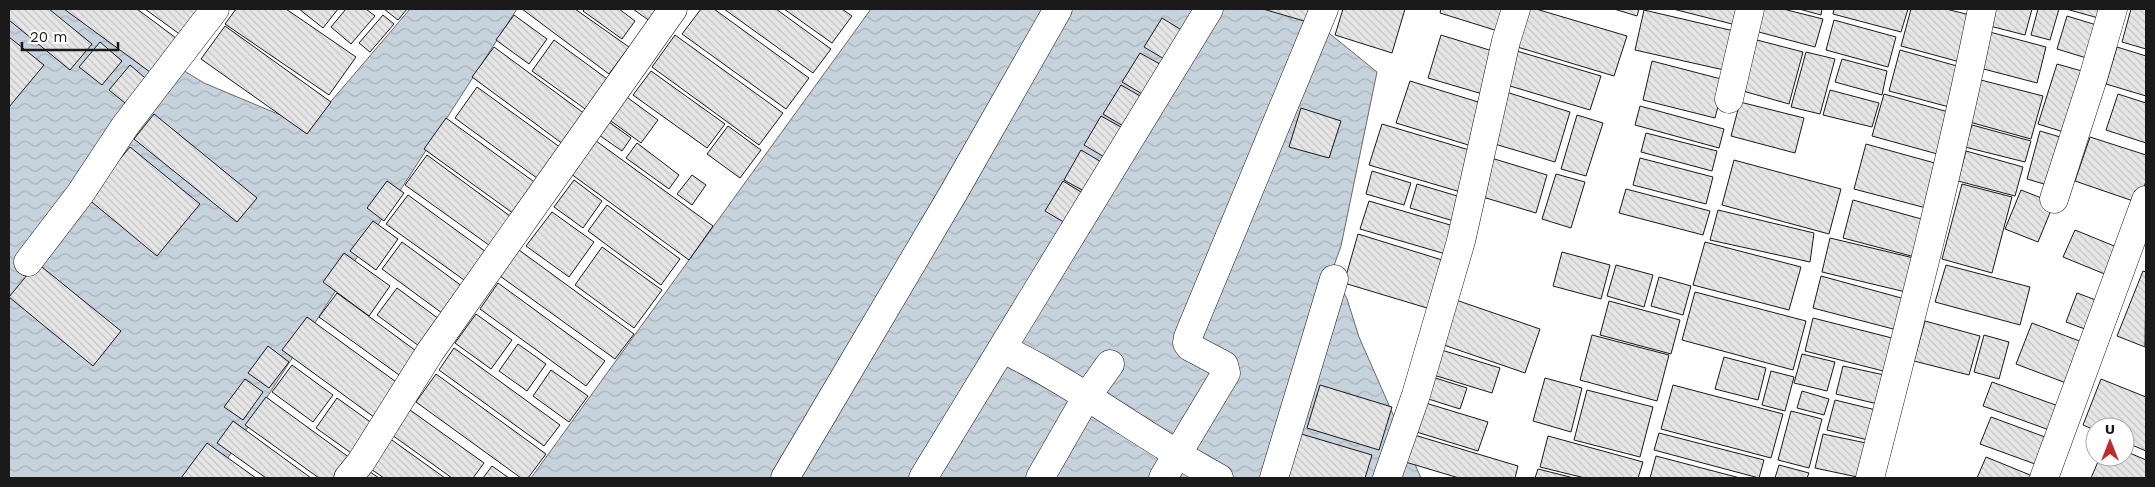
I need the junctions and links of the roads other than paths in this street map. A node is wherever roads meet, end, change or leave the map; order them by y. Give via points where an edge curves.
1 (215, 9) edge
2 (673, 9) edge
3 (1058, 9) edge
4 (1209, 9) edge
5 (1324, 9) edge
6 (1516, 9) edge
7 (1750, 9) edge
8 (1982, 9) edge
9 (2113, 9) edge
10 (1728, 99) dead end
11 (2054, 199) dead end
12 (2146, 200) edge
13 (28, 262) dead end
14 (1334, 280) dead end
15 (1003, 349) junction
16 (1110, 364) dead end
17 (1087, 396) junction
18 (1176, 455) junction
19 (794, 475) edge
20 (348, 478) edge
21 (923, 478) edge
22 (1040, 478) edge
23 (1163, 478) edge
24 (1219, 478) edge
25 (1274, 478) edge
26 (1387, 478) edge
27 (1870, 478) edge
28 (2044, 478) edge

1 - 13 street via 125,126 80,194
2 - 20 street via 430,352
3 - 19 street
4 - 15 street
5 - 18 street via 1188,337 1190,347 1224,365 1226,373
6 - 26 street via 1461,241 1416,395
7 - 10 street
8 - 27 street via 1960,116
9 - 11 street
12 - 28 street
14 - 25 street
15 - 17 street
15 - 21 street
16 - 17 street
17 - 18 street
17 - 22 street
18 - 23 street
18 - 24 street

